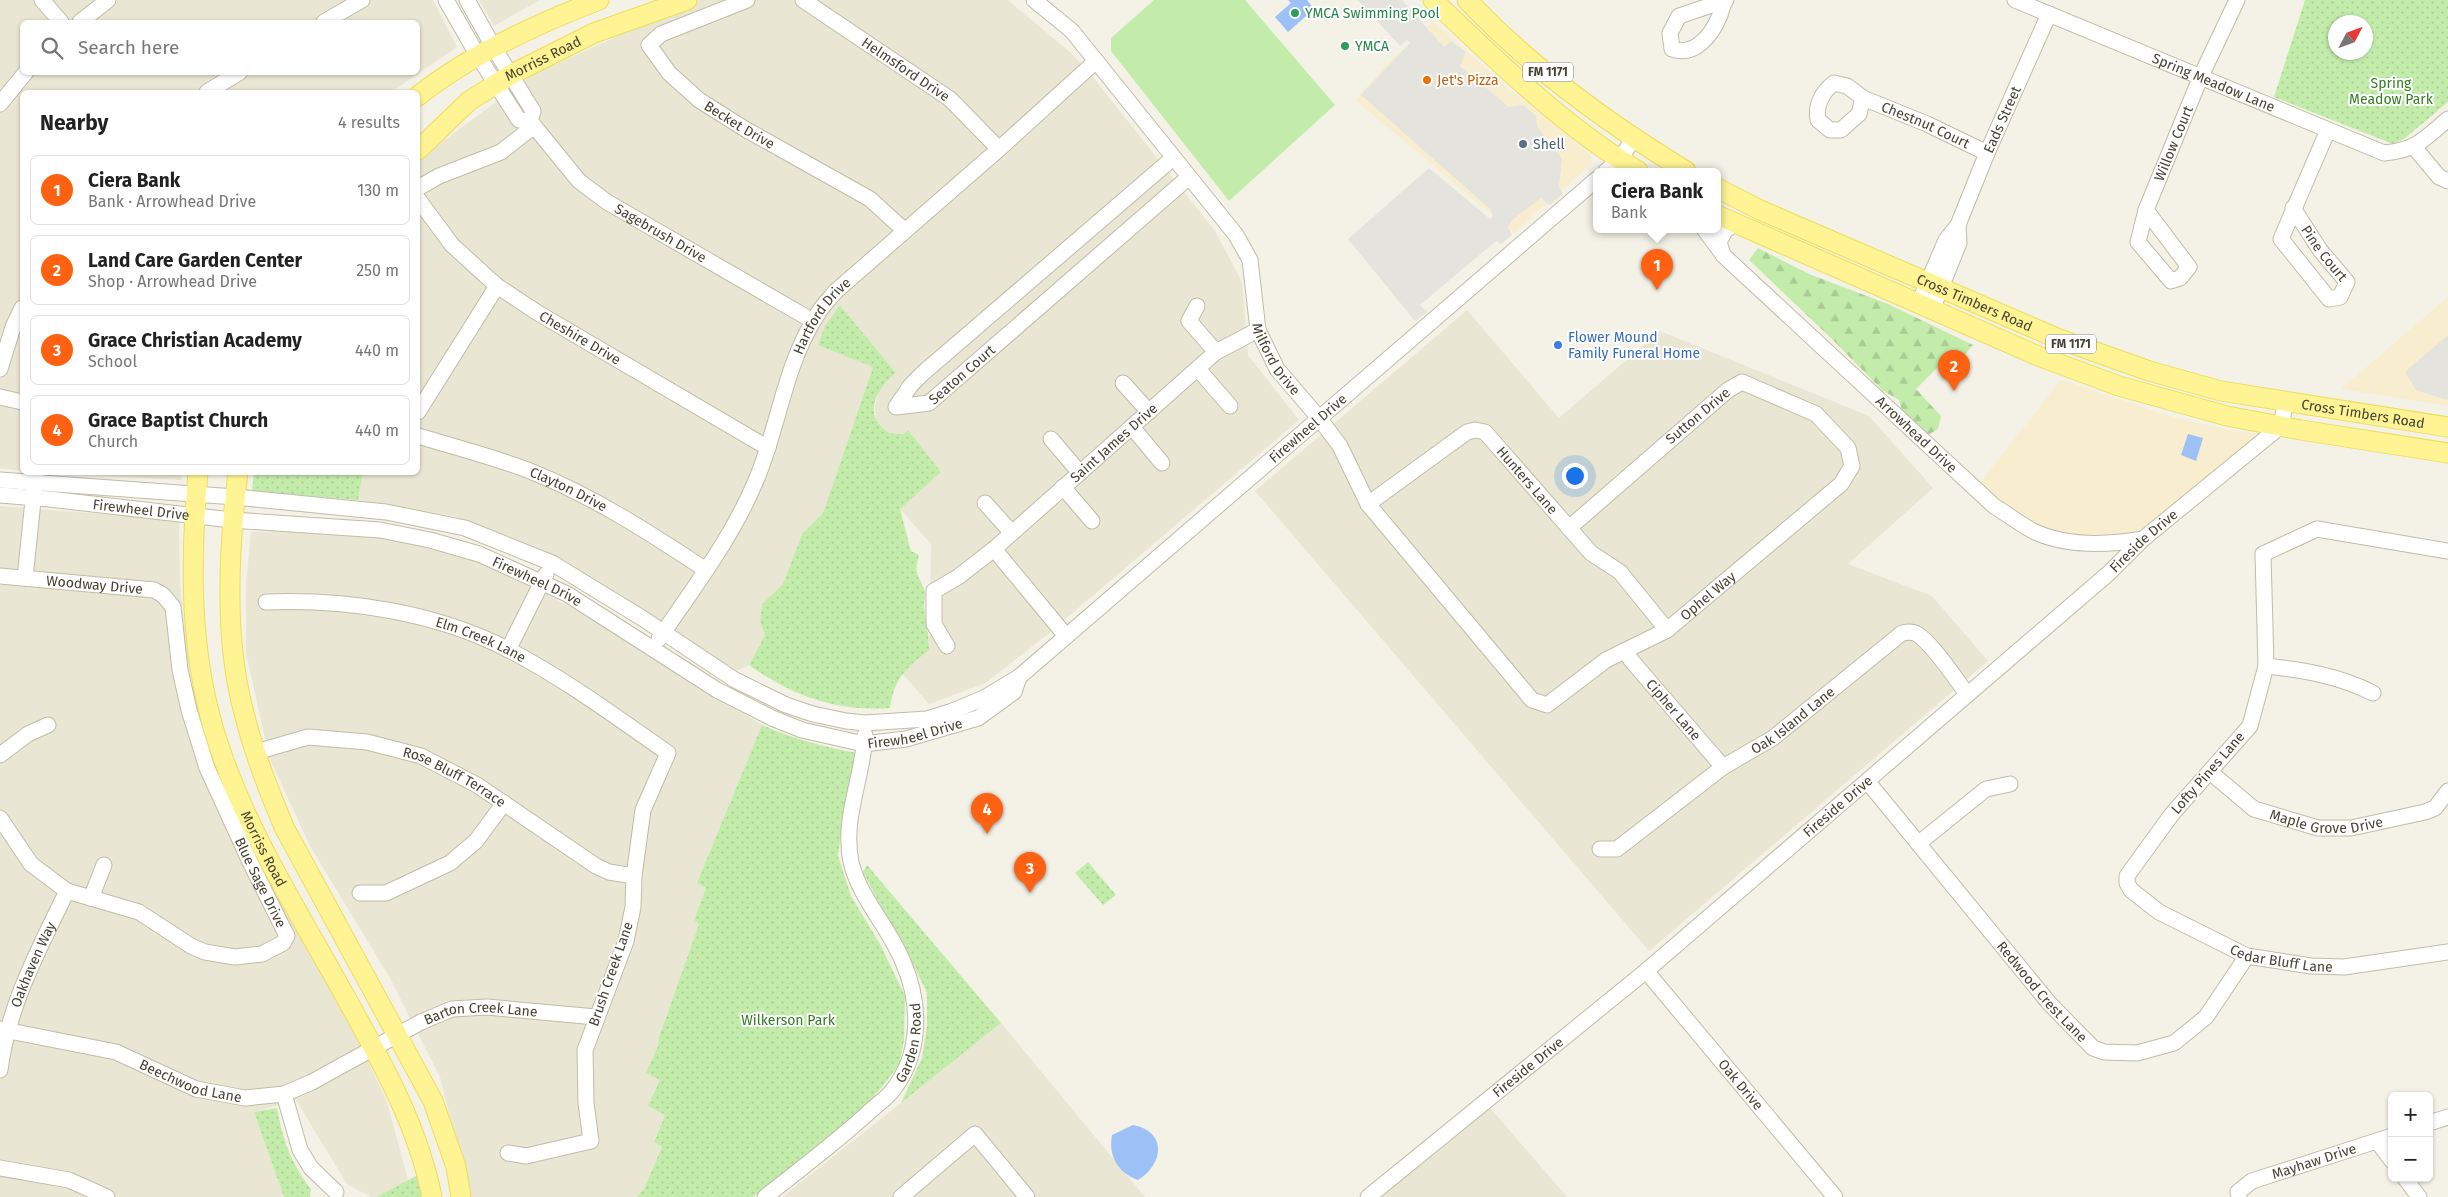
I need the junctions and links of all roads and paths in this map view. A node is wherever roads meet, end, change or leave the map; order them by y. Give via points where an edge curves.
1 (42, 0) edge
2 (108, 0) edge
3 (362, 0) edge
4 (446, 0) edge
5 (467, 0) edge
6 (599, 0) edge
7 (687, 0) edge
8 (747, 0) edge
9 (803, 0) edge
10 (1034, 0) edge
11 (1433, 0) edge
12 (1466, 0) edge
13 (2015, 0) edge
14 (2237, 0) edge
15 (2049, 14) junction
16 (59, 20) edge
17 (83, 20) edge
18 (327, 20) edge
19 (1467, 33) junction
20 (486, 52) junction
21 (1523, 52) junction
22 (1096, 61) junction
23 (24, 75) edge
24 (235, 75) edge
25 (2201, 76) junction
26 (502, 79) junction
27 (210, 90) edge
28 (420, 95) edge
29 (1863, 98) dead end
30 (0, 104) edge
31 (2448, 119) edge
32 (532, 123) junction
33 (2328, 130) junction
34 (1633, 139) junction
35 (2414, 147) junction
36 (420, 148) edge
37 (999, 150) junction
38 (1987, 153) junction
39 (1173, 158) junction
40 (1613, 166) edge
41 (1681, 168) edge
42 (1189, 177) junction
43 (2448, 181) edge
44 (1593, 183) edge
45 (420, 187) edge
46 (1721, 190) edge
47 (420, 202) edge
48 (2293, 208) junction
49 (2146, 210) dead end
50 (1721, 217) edge
51 (1736, 223) junction
52 (905, 231) junction
53 (1707, 233) edge
54 (1724, 256) junction
55 (1034, 278) junction
56 (1934, 285) junction
57 (497, 286) junction
58 (1051, 298) junction
59 (1198, 306) dead end
60 (1926, 306) junction
61 (20, 312) edge
62 (813, 321) junction
63 (1258, 330) junction
64 (1216, 352) junction
65 (0, 369) edge
66 (1198, 369) junction
67 (1124, 383) dead end
68 (0, 397) edge
69 (2286, 400) junction
70 (20, 402) edge
71 (1230, 406) dead end
72 (420, 409) edge
73 (1149, 412) junction
74 (1320, 418) junction
75 (2282, 426) junction
76 (1132, 427) junction
77 (2448, 427) edge
78 (420, 437) edge
79 (1051, 439) dead end
80 (768, 448) junction
81 (2448, 453) edge
82 (1162, 463) dead end
83 (1852, 466) joint
84 (1080, 472) junction
85 (198, 475) edge
86 (238, 475) edge
87 (0, 480) edge
88 (35, 484) edge
89 (1064, 487) junction
90 (0, 495) edge
91 (196, 495) junction
92 (235, 497) junction
93 (985, 503) dead end
94 (1368, 504) junction
95 (194, 516) junction
96 (232, 520) junction
97 (1092, 520) dead end
98 (1569, 528) junction
99 (1012, 533) junction
100 (2143, 539) junction
101 (994, 549) junction
102 (2448, 551) edge
103 (552, 563) junction
104 (706, 570) junction
105 (0, 576) edge
106 (25, 578) junction
107 (542, 581) junction
108 (266, 602) dead end
109 (174, 617) joint
110 (1667, 630) junction
111 (663, 632) junction
112 (1066, 636) junction
113 (947, 646) dead end
114 (653, 647) junction
115 (508, 650) junction
116 (1626, 652) junction
117 (2266, 666) junction
118 (1020, 677) junction
119 (2373, 693) dead end
120 (1967, 694) junction
121 (1547, 705) joint
122 (865, 723) junction
123 (48, 724) dead end
124 (864, 744) junction
125 (256, 752) junction
126 (668, 753) joint
127 (0, 756) edge
128 (1723, 767) junction
129 (2210, 772) junction
130 (1867, 781) junction
131 (2010, 784) dead end
132 (2448, 791) edge
133 (504, 803) junction
134 (0, 818) edge
135 (1919, 844) junction
136 (1600, 848) dead end
137 (104, 865) dead end
138 (634, 876) junction
139 (2131, 890) joint
140 (67, 891) junction
141 (360, 893) dead end
142 (91, 898) junction
143 (2448, 952) edge
144 (2247, 956) junction
145 (1646, 971) junction
146 (596, 1017) junction
147 (3, 1030) edge
148 (398, 1035) junction
149 (373, 1048) junction
150 (0, 1070) edge
151 (284, 1094) junction
152 (2448, 1117) edge
153 (2433, 1122) edge
154 (2389, 1137) edge
155 (2377, 1141) junction
156 (508, 1154) dead end
157 (2388, 1156) edge
158 (0, 1168) edge
159 (2408, 1182) edge
160 (336, 1192) dead end
161 (2238, 1194) edge
162 (107, 1197) edge
163 (432, 1197) edge
164 (461, 1197) edge
165 (765, 1197) edge
166 (901, 1197) edge
167 (1027, 1197) edge
168 (1368, 1197) edge
169 (1835, 1197) edge
170 (2419, 1197) edge

1 - 16 street
2 - 17 street
3 - 18 street
4 - 20 street, Sagebrush Drive
5 - 20 street, Sagebrush Drive
6 - 20 main road via 535,26
7 - 26 main road, Morriss Road via 594,33
8 - 52 street, Becket Drive via 660,34 649,45 669,73 699,100 870,199
9 - 37 street, Helmsford Drive via 950,99
10 - 22 street, Milford Drive via 1072,31
11 - 19 main road, FM 1171
12 - 21 main road, FM 1171
13 - 15 street, Spring Meadow Lane
14 - 25 street, Willow Court
15 - 25 street, Spring Meadow Lane
15 - 38 street, Eads Street
19 - 21 main road via 1470,25 1476,24
19 - 40 main road, FM 1171
20 - 26 street, Sagebrush Drive
20 - 28 main road
21 - 34 main road, FM 1171
22 - 37 street, Hartford Drive
22 - 39 street, Milford Drive
23 - 30 street
24 - 27 street
25 - 33 street, Spring Meadow Lane
25 - 49 street, Willow Court
26 - 32 street, Sagebrush Drive via 519,120
26 - 36 main road, Morriss Road via 469,101
29 - 38 street, Chestnut Court
31 - 35 street, Spring Meadow Lane
32 - 45 street via 501,152
32 - 62 street, Sagebrush Drive via 579,181 608,202
33 - 35 street, Spring Meadow Lane via 2384,153
33 - 48 street, Pine Court
34 - 40 street
34 - 41 main road, FM 1171
35 - 43 street via 2439,177
37 - 52 street, Hartford Drive
38 - 56 street, Eads Street via 1958,225 1959,243
39 - 42 street, Milford Drive
39 - 55 street, Seaton Court
42 - 58 street, Seaton Court
42 - 63 street, Milford Drive via 1236,235 1250,260
44 - 74 street, Firewheel Drive
46 - 56 main road, Cross Timbers Road / FM 1171
47 - 57 street, Cheshire Drive via 452,245
48 - 48 street, Pine Court via 2320,250 2347,282 2340,297 2330,299 2281,239
50 - 51 main road, Cross Timbers Road / FM 1171
51 - 54 street via 1725,231 1719,242
51 - 60 main road, Cross Timbers Road / FM 1171
52 - 62 street, Hartford Drive via 836,291
53 - 54 street, Arrowhead Drive
54 - 100 street, Arrowhead Drive via 1994,506 2033,531 2054,539 2121,543
55 - 58 street
55 - 58 street, Seaton Court via 911,385 896,407 929,403
56 - 60 street, Eads Street
56 - 69 main road, Cross Timbers Road / FM 1171 via 2059,339 2149,371 2222,391
57 - 72 street
57 - 80 street, Cheshire Drive via 538,314
59 - 64 street via 1189,321
60 - 75 main road, Cross Timbers Road / FM 1171 via 2101,380 2195,408
61 - 65 street
62 - 80 street, Hartford Drive via 796,361
63 - 64 street, Saint James Drive
63 - 74 street, Milford Drive via 1276,368
64 - 66 street, Saint James Drive
66 - 71 street
66 - 73 street, Saint James Drive
67 - 73 street
68 - 70 street
69 - 75 street
69 - 77 main road, Cross Timbers Road / FM 1171
73 - 76 street, Saint James Drive
74 - 94 street, Milford Drive via 1340,446
74 - 112 street, Firewheel Drive
75 - 81 main road, Cross Timbers Road / FM 1171
75 - 100 street, Fireside Drive
76 - 82 street
76 - 84 street, Saint James Drive
78 - 104 street, Clayton Drive via 530,471 612,511
79 - 84 street
80 - 104 street, Hartford Drive via 746,504
83 - 98 street, Sutton Drive via 1848,448 1816,414 1742,382 1728,390
83 - 110 street, Ophel Way via 1841,484
84 - 89 street, Saint James Drive
85 - 91 main road, Morriss Road
86 - 92 main road, Morriss Road
87 - 88 street, Firewheel Drive
88 - 90 street, Firewheel Drive
88 - 91 street, Firewheel Drive
88 - 95 street, Firewheel Drive
88 - 106 street
89 - 97 street
89 - 99 street, Saint James Drive
91 - 92 street, Firewheel Drive
91 - 95 main road, Morriss Road
92 - 96 main road, Morriss Road
92 - 103 street, Firewheel Drive via 403,515 465,528
93 - 99 street
94 - 98 street, Hunters Lane via 1467,432 1475,430 1485,432
94 - 121 street, Milford Drive via 1532,700
95 - 96 street, Firewheel Drive
95 - 149 main road, Morriss Road via 192,600 197,655 218,742 256,835
96 - 107 street, Firewheel Drive via 328,525 421,538 479,554
96 - 125 main road, Morriss Road via 229,581 232,644
98 - 110 street, Hunters Lane via 1591,552 1620,572
99 - 101 street, Saint James Drive
100 - 120 street, Fireside Drive via 2108,574
101 - 112 street
101 - 113 street, Saint James Drive via 934,591 934,624
102 - 117 street, Lofty Pines Lane via 2317,529 2263,554
103 - 107 street
103 - 111 street, Firewheel Drive
104 - 111 street, Hartford Drive
105 - 106 street, Woodway Drive
106 - 109 street, Woodway Drive via 154,590 169,601
107 - 114 street, Firewheel Drive
107 - 115 street
108 - 115 street, Elm Creek Lane via 307,600 409,614
109 - 142 street, Blue Sage Drive via 182,678 207,768 287,936 283,943 262,954 218,955 190,946 139,912
110 - 116 street, Ophel Way
111 - 114 street, Hartford Drive
111 - 122 street, Firewheel Drive via 735,680 786,705 813,714
112 - 118 street, Firewheel Drive
114 - 124 street, Firewheel Drive via 717,690 772,718 802,730
115 - 126 street, Elm Creek Lane via 574,688
116 - 121 street, Ophel Way via 1606,660
116 - 128 street, Cipher Lane
117 - 119 street via 2324,674 2349,681
117 - 129 street, Lofty Pines Lane via 2250,726
118 - 122 street, Firewheel Drive via 984,698 950,712 927,718
118 - 124 street, Firewheel Drive via 1014,692 978,718 906,739
120 - 128 street, Oak Island Lane via 1925,642 1909,631 1902,633 1772,738
120 - 130 street, Fireside Drive
122 - 124 street, Garden Road
123 - 127 street via 28,734
124 - 165 street, Garden Road via 848,831 851,861 860,888 902,959 911,981 916,1003 916,1032 907,1064 892,1091
125 - 133 street, Rose Bluff Terrace via 308,737 367,742 421,756
125 - 148 main road, Morriss Road via 285,829
126 - 138 street, Brush Creek Lane via 643,810
128 - 136 street, Oak Island Lane via 1617,849
129 - 132 street, Maple Grove Drive via 2254,809 2318,828 2351,828 2425,812 2435,808
129 - 139 street, Lofty Pines Lane via 2167,820 2133,867 2127,876
130 - 135 street, Redwood Crest Lane
130 - 145 street, Fireside Drive
131 - 135 street via 1986,789
133 - 138 street, Rose Bluff Terrace via 589,863 610,872
133 - 141 street via 476,841 450,863 386,893
134 - 140 street, Blue Sage Drive via 32,864
135 - 144 street, Redwood Crest Lane via 2049,1003 2092,1048 2104,1052 2137,1053 2174,1043 2206,1017
137 - 142 street
138 - 146 street, Brush Creek Lane via 633,907 626,941
139 - 144 street, Cedar Bluff Lane via 2159,912
140 - 142 street, Blue Sage Drive
140 - 147 street, Oakhaven Way
143 - 144 street, Cedar Bluff Lane via 2344,966 2311,966
145 - 168 street, Fireside Drive
145 - 169 street, Oak Drive
146 - 148 street, Barton Creek Lane via 487,1007 452,1009
146 - 156 street, Brush Creek Lane via 585,1050 591,1141 526,1156
147 - 150 street, Oakhaven Way
147 - 151 street, Beechwood Lane via 116,1052 196,1089 245,1098
148 - 149 street, Barton Creek Lane
148 - 164 main road, Morriss Road via 433,1101 456,1168
149 - 151 street, Beechwood Lane
149 - 163 main road, Morriss Road via 400,1097
151 - 160 street via 300,1150 311,1168
152 - 153 street
154 - 155 street, Mayhaw Drive
155 - 157 street
155 - 161 street, Mayhaw Drive via 2252,1181
158 - 162 street via 69,1180
159 - 170 street
166 - 167 street via 975,1134

